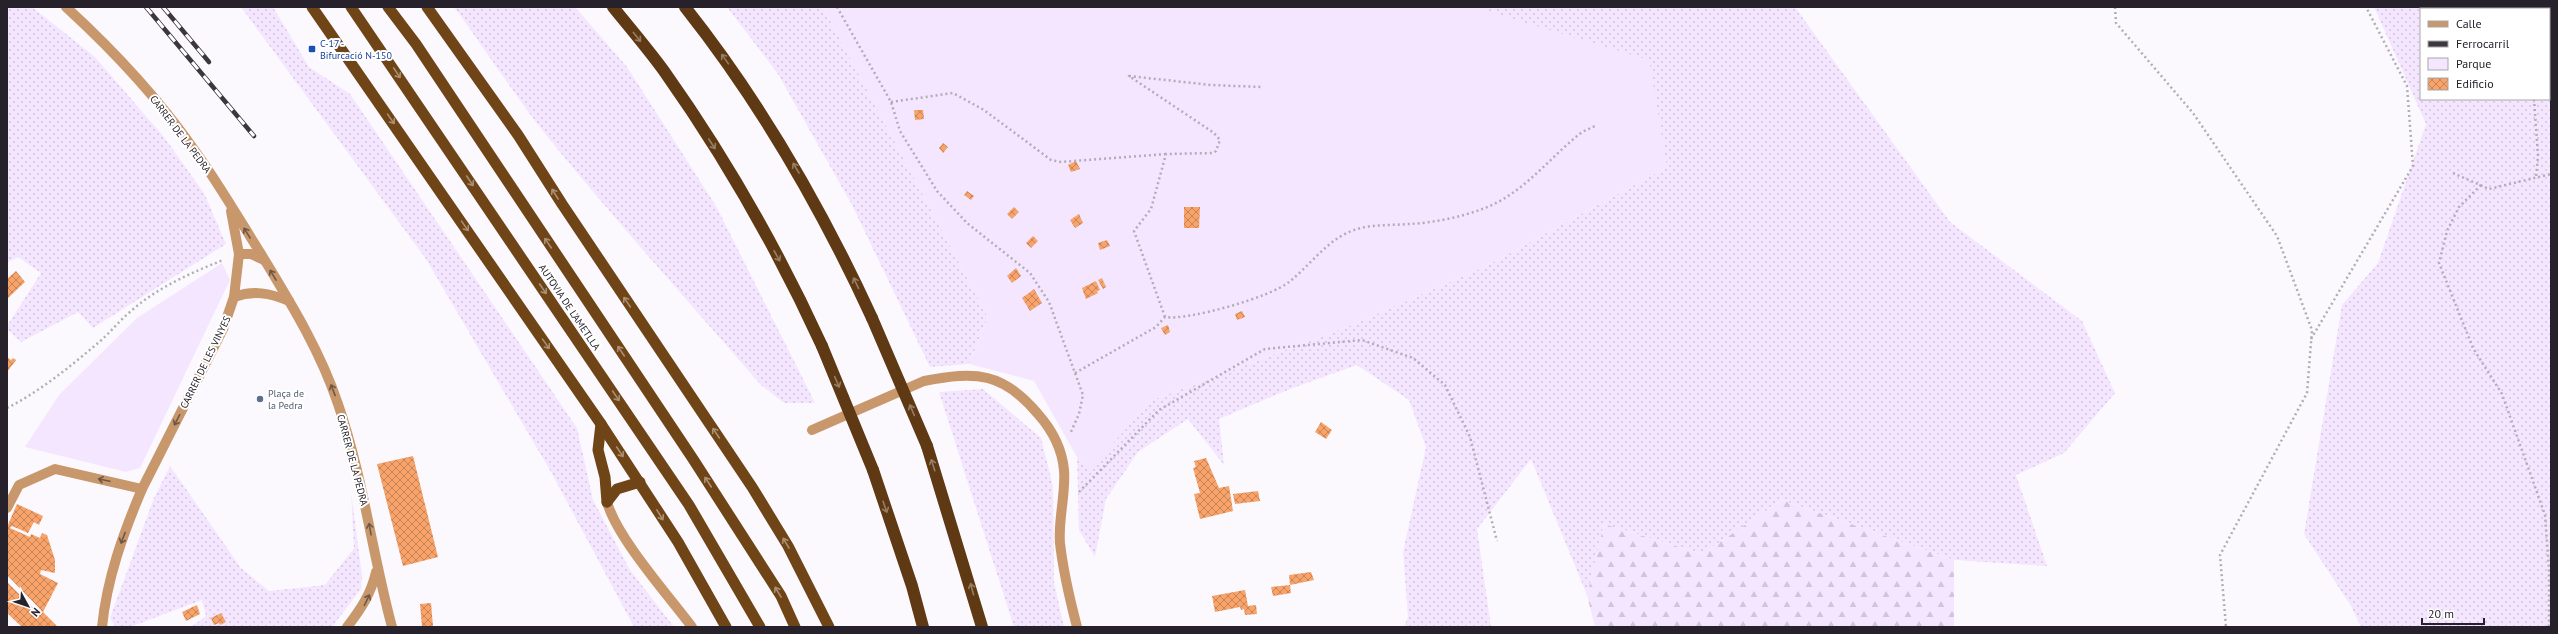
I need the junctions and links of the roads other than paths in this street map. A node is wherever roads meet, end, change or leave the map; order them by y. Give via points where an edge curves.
1 (66, 7) edge
2 (312, 7) edge
3 (350, 7) edge
4 (388, 7) edge
5 (427, 7) edge
6 (613, 7) edge
7 (685, 7) edge
8 (230, 205) junction
9 (239, 254) junction
10 (264, 260) junction
11 (234, 297) junction
12 (289, 301) junction
13 (601, 424) junction
14 (812, 430) dead end
15 (640, 482) junction
16 (142, 489) junction
17 (607, 502) junction
18 (7, 508) edge
19 (377, 568) junction
20 (102, 627) edge
21 (347, 627) edge
22 (392, 627) edge
23 (692, 627) edge
24 (726, 627) edge
25 (760, 627) edge
26 (795, 627) edge
27 (830, 627) edge
28 (923, 627) edge
29 (982, 627) edge
30 (1077, 627) edge

1 - 8 street, CARRER DE LA PEDRA via 153,96 194,150
2 -> 13 highway
3 -> 25 highway, AUTOVIA DE L'AMETLLA via 689,505
26 -> 4 highway, AUTOVIA DE L'AMETLLA via 781,596 693,459 416,44
27 -> 5 highway via 788,546 752,487 518,135
6 -> 28 highway, bridge via 663,70 718,152 793,283 873,470
29 -> 7 highway, bridge via 927,446 842,253 803,179 767,120 711,39
8 - 9 street, CARRER DE LES VINYES
10 -> 8 street, CARRER DE LA PEDRA
9 - 10 street via 251,254
9 - 11 street, CARRER DE LES VINYES
12 -> 10 street, CARRER DE LA PEDRA
11 - 12 street via 246,293 272,294
11 -> 16 street, CARRER DE LES VINYES via 223,329
19 -> 12 street, CARRER DE LA PEDRA via 355,461 338,404 318,351
13 -> 15 highway
13 - 17 highway via 598,450 605,478
14 - 30 street via 924,381 969,375 992,378 1009,385 1023,395 1046,424 1061,449 1064,472 1060,543
15 - 17 highway via 617,489
15 -> 24 highway
16 -> 18 street via 55,469 20,484
16 -> 20 street, CARRER DE LES VINYES via 114,562 105,595
17 - 23 street via 622,532
21 -> 19 street via 373,588
19 - 22 street, CARRER DE LA PEDRA

